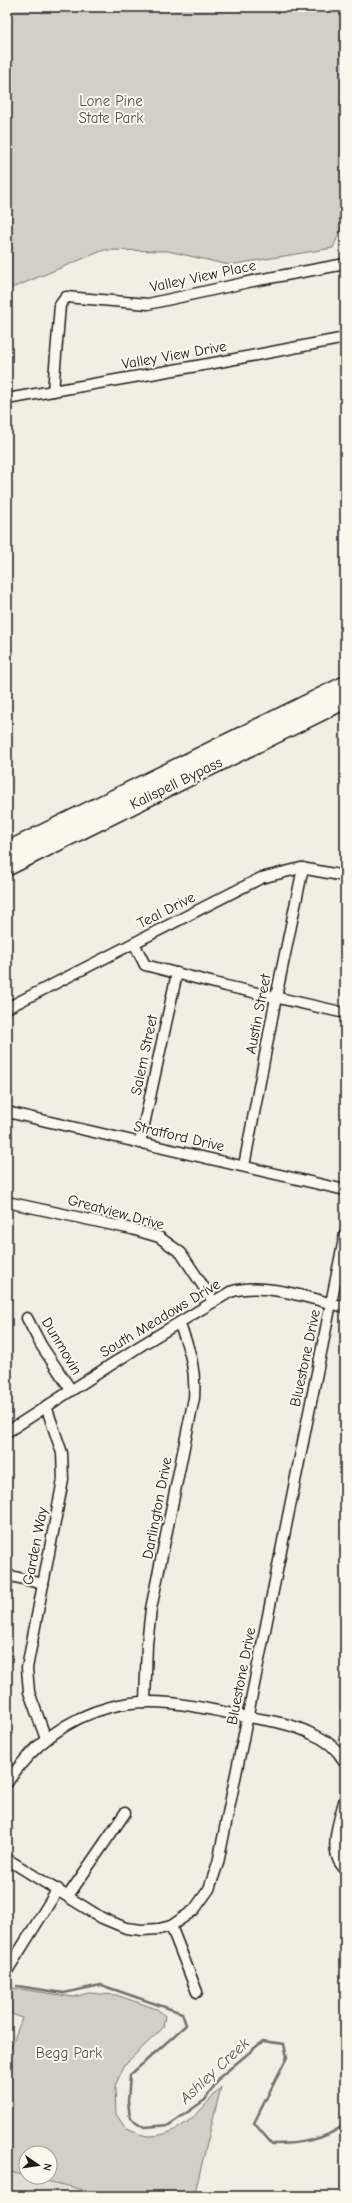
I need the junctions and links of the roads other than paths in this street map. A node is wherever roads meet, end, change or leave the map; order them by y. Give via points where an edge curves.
1 (345, 264) edge
2 (345, 338) edge
3 (53, 391) junction
4 (7, 400) edge
5 (345, 685) edge
6 (345, 700) edge
7 (7, 851) edge
8 (7, 867) edge
9 (303, 868) junction
10 (345, 876) edge
11 (134, 943) junction
12 (177, 973) junction
13 (276, 997) junction
14 (7, 1008) edge
15 (345, 1013) edge
16 (7, 1112) edge
17 (140, 1143) junction
18 (244, 1166) junction
19 (345, 1190) edge
20 (7, 1202) edge
21 (345, 1234) edge
22 (213, 1301) junction
23 (331, 1304) junction
24 (345, 1307) edge
25 (27, 1318) dead end
26 (179, 1324) junction
27 (71, 1390) junction
28 (46, 1406) junction
29 (7, 1432) edge
30 (7, 1575) edge
31 (43, 1584) junction
32 (145, 1702) junction
33 (248, 1717) junction
34 (46, 1739) junction
35 (345, 1761) edge
36 (7, 1783) edge
37 (345, 1798) edge
38 (125, 1813) dead end
39 (7, 1859) edge
40 (345, 1868) edge
41 (58, 1889) junction
42 (68, 1896) junction
43 (171, 1926) junction
44 (7, 1971) edge
45 (198, 1992) dead end

1 - 3 street, Valley View Place via 148,304 66,297 60,305
2 - 3 street, Valley View Drive
3 - 4 street, Valley View Drive
5 - 7 highway, Kalispell Bypass
6 - 8 highway, Kalispell Bypass
9 - 10 street, Teal Drive
9 - 11 street, Teal Drive via 261,878
9 - 13 street, Austin Street
11 - 12 street via 145,965
11 - 14 street, Teal Drive
12 - 13 street
12 - 17 street, Salem Street
13 - 15 street
13 - 18 street, Austin Street
16 - 17 street, Stratford Drive
17 - 18 street, Stratford Drive
18 - 19 street, Stratford Drive
20 - 22 street, Greatview Drive via 159,1237 180,1253
21 - 23 street, Bluestone Drive
22 - 23 street, South Meadows Drive via 238,1290 252,1288
22 - 26 street, South Meadows Drive
23 - 24 street, South Meadows Drive
23 - 33 street, Bluestone Drive
25 - 27 street, Dunmovin via 41,1345
26 - 27 street, South Meadows Drive
26 - 32 street, Darlington Drive via 190,1348 194,1367 194,1393 151,1608
27 - 28 street, South Meadows Drive
28 - 29 street, South Meadows Drive
28 - 31 street, Garden Way via 62,1453 63,1470
30 - 31 street
31 - 34 street, Garden Way via 27,1668 31,1698
32 - 33 street via 193,1706
32 - 34 street via 127,1703 92,1713
33 - 35 street via 281,1723 311,1733 333,1747
33 - 43 street, Bluestone Drive via 213,1880 194,1910
34 - 36 street via 25,1759
37 - 40 street via 336,1851 339,1863
38 - 42 street
39 - 41 street, Bluestone Drive
41 - 42 street, Bluestone Drive
41 - 44 street
42 - 43 street, Bluestone Drive via 102,1918 126,1928 151,1930
43 - 45 street

